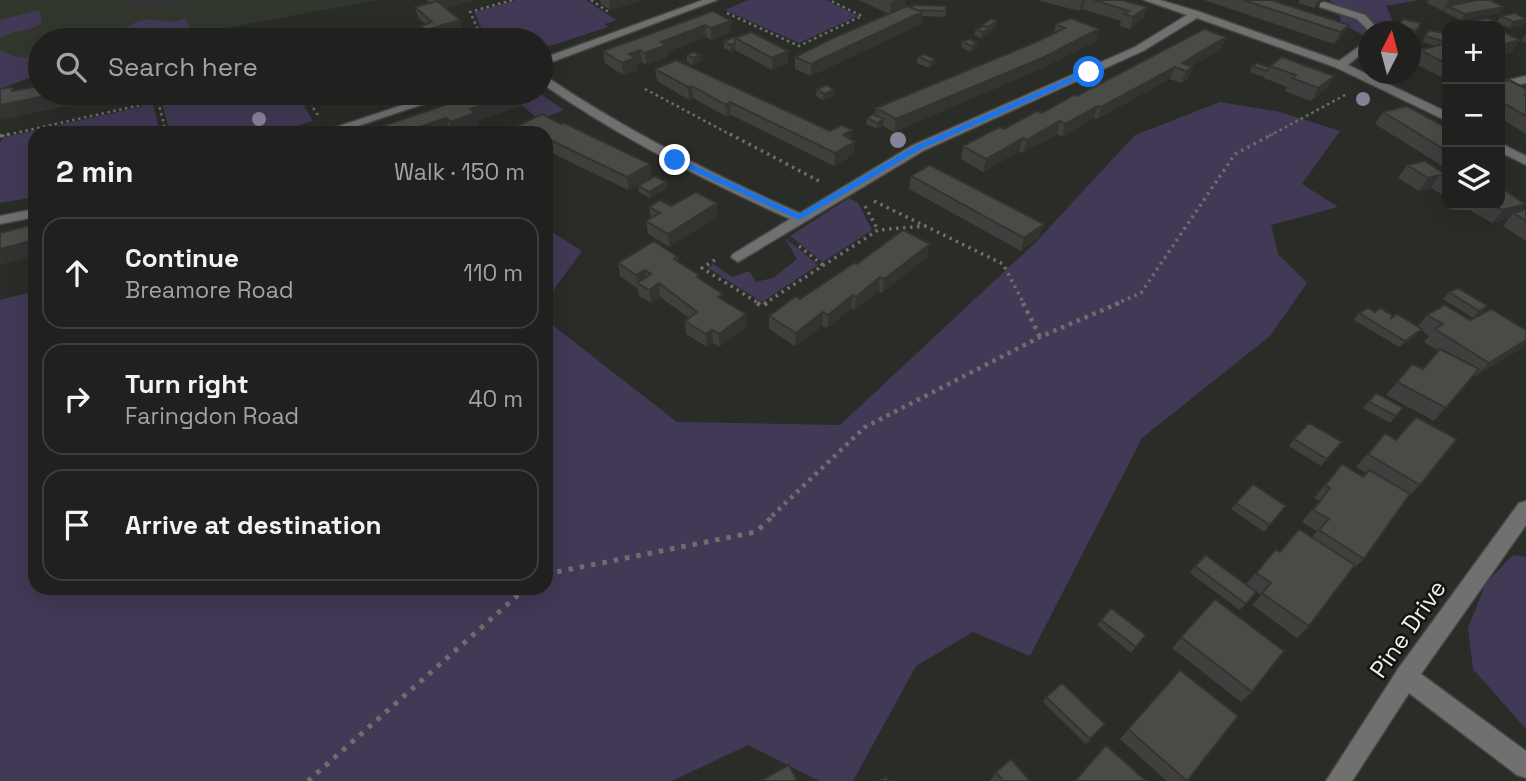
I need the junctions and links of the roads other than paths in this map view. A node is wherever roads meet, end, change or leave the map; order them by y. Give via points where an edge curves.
1 (1149, 0) edge
2 (708, 1) edge
3 (1324, 5) dead end
4 (1196, 14) junction
5 (1368, 21) edge
6 (1358, 51) edge
7 (553, 59) edge
8 (1341, 65) junction
9 (1526, 79) edge
10 (1505, 85) edge
11 (553, 86) edge
12 (1442, 101) edge
13 (412, 105) edge
14 (1426, 105) junction
15 (1442, 114) edge
16 (346, 126) edge
17 (1502, 147) edge
18 (1526, 161) edge
19 (28, 214) edge
20 (799, 218) junction
21 (0, 220) edge
22 (738, 257) dead end
23 (1523, 518) edge
24 (1406, 677) junction
25 (1526, 766) edge
26 (1338, 781) edge

1 - 4 street
2 - 7 street
3 - 5 street
4 - 8 street
4 - 20 street via 1139,48 954,130
6 - 8 street
8 - 14 street
9 - 10 street
11 - 20 street via 622,133
12 - 14 street
13 - 16 street
14 - 15 street
17 - 18 street
19 - 21 street
20 - 22 street
23 - 24 street, Pine Drive
24 - 25 street
24 - 26 street, Pine Drive

